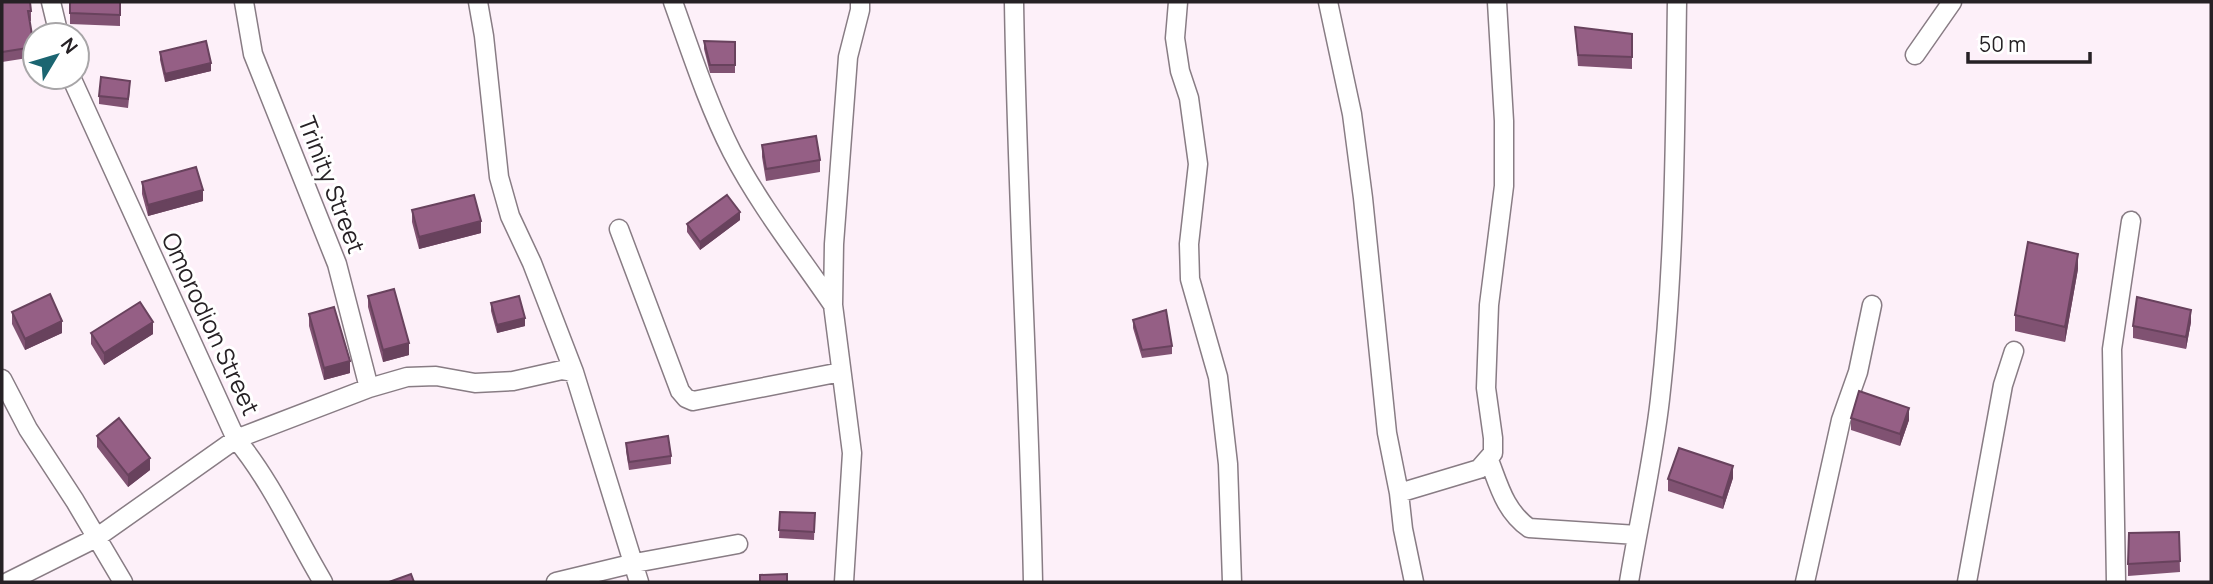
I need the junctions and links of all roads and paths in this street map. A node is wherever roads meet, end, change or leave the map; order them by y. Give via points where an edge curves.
1 (51, 2) edge
2 (244, 2) edge
3 (478, 2) edge
4 (673, 2) edge
5 (860, 2) edge
6 (1014, 2) edge
7 (1178, 2) edge
8 (1328, 2) edge
9 (1497, 2) edge
10 (1677, 2) edge
11 (1952, 2) edge
12 (56, 21) edge
13 (1915, 55) dead end
14 (77, 91) edge
15 (2131, 221) dead end
16 (619, 229) dead end
17 (833, 305) junction
18 (1872, 305) dead end
19 (2014, 351) dead end
20 (574, 372) junction
21 (842, 372) junction
22 (2, 379) edge
23 (369, 388) junction
24 (236, 439) junction
25 (1489, 460) junction
26 (1399, 493) junction
27 (1637, 535) junction
28 (96, 538) junction
29 (738, 544) dead end
30 (635, 563) junction
31 (8, 582) edge
32 (123, 582) edge
33 (323, 582) edge
34 (556, 582) edge
35 (639, 582) edge
36 (844, 582) edge
37 (1033, 582) edge
38 (1232, 582) edge
39 (1414, 582) edge
40 (1629, 582) edge
41 (1805, 582) edge
42 (1967, 582) edge
43 (2116, 582) edge

1 - 12 street
2 - 23 street, Trinity Street via 253,54 337,264
3 - 20 street via 499,177 510,216
4 - 17 street via 732,152
5 - 17 street via 848,57
6 - 37 street
7 - 38 street via 1175,38 1198,164 1190,279 1218,377 1228,464
8 - 26 street via 1352,114 1387,433
9 - 25 street via 1504,186 1489,305 1486,388 1493,438
10 - 27 street via 1674,214 1665,348 1652,463
11 - 13 street
14 - 24 street, Omorodion Street
15 - 43 street via 2112,349
16 - 21 street via 686,398 693,401
17 - 21 street
18 - 41 street
19 - 42 street via 2003,385
20 - 23 street via 475,383 436,376 407,377
20 - 30 street
21 - 36 street via 852,453
22 - 28 street
23 - 24 street
24 - 28 street
24 - 33 street, Omorodion Street
25 - 26 street via 1479,469
25 - 27 street via 1506,505 1529,528
26 - 39 street
27 - 40 street
28 - 31 street
28 - 32 street
29 - 30 street
30 - 34 street
30 - 35 street

